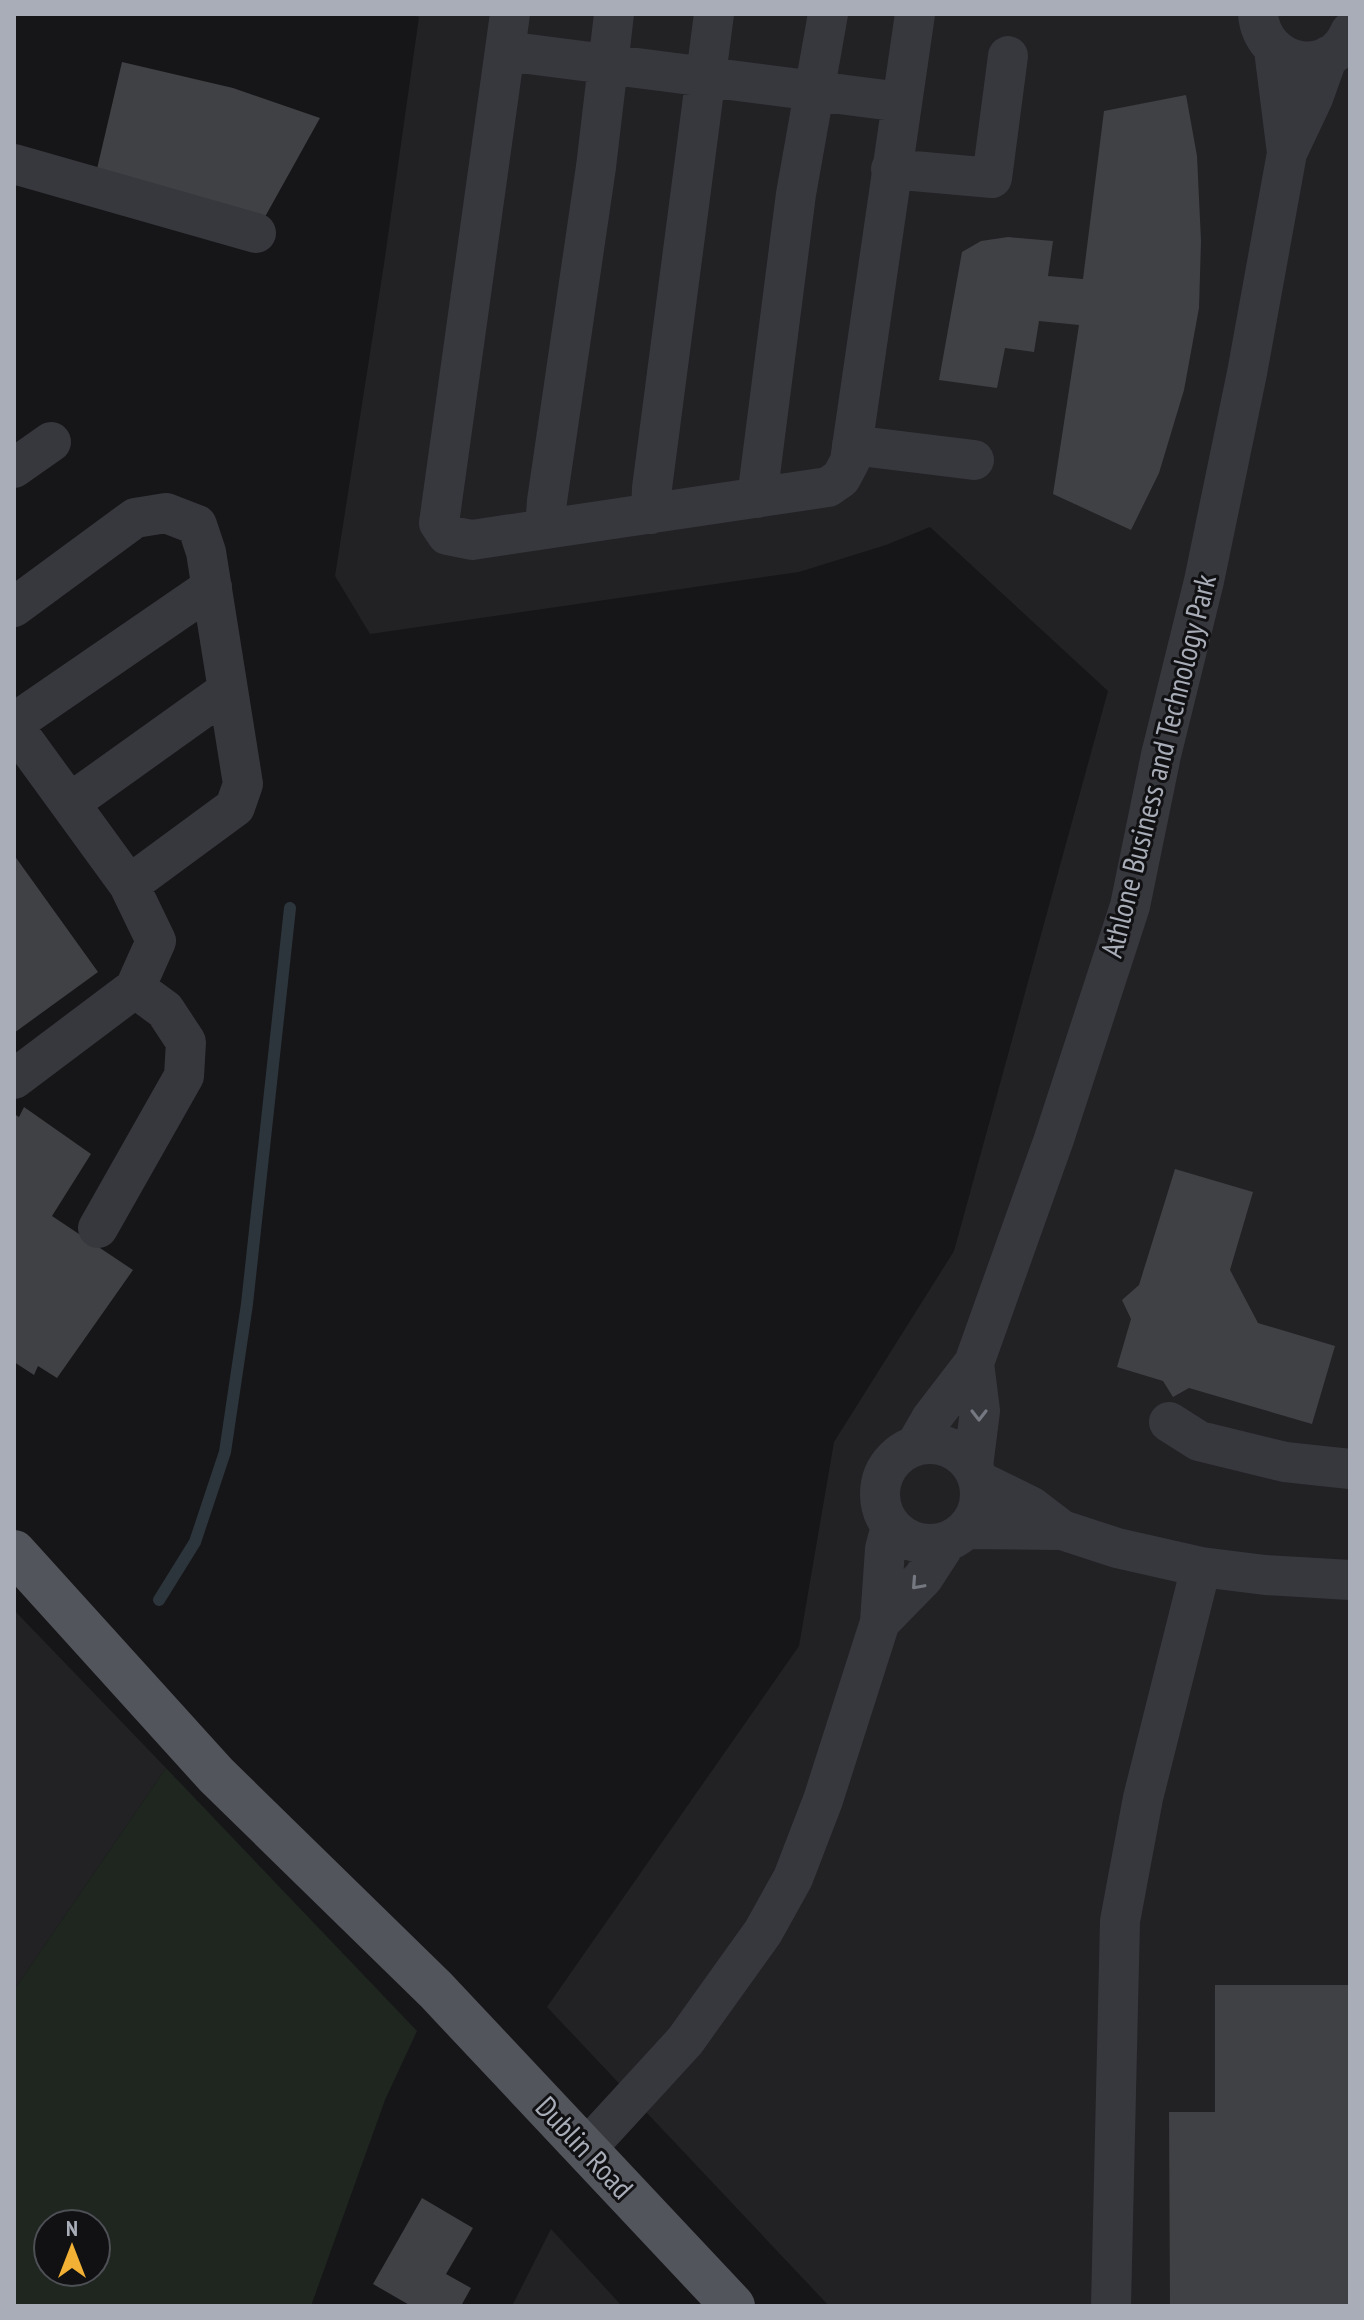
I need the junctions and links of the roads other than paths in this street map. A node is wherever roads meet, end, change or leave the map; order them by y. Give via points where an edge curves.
1 (614, 14) edge
2 (714, 14) edge
3 (828, 14) edge
4 (915, 14) edge
5 (1256, 26) edge
6 (507, 32) edge
7 (1344, 40) edge
8 (1008, 56) dead end
9 (608, 65) junction
10 (705, 79) junction
11 (814, 92) junction
12 (901, 102) junction
13 (1287, 153) junction
14 (14, 164) edge
15 (891, 169) junction
16 (256, 233) dead end
17 (51, 442) dead end
18 (852, 445) junction
19 (974, 460) dead end
20 (14, 468) edge
21 (757, 498) junction
22 (651, 514) junction
23 (545, 529) junction
24 (212, 587) junction
25 (14, 607) edge
26 (228, 690) junction
27 (14, 725) edge
28 (70, 803) junction
29 (129, 885) junction
30 (135, 988) junction
31 (14, 1079) edge
32 (98, 1228) dead end
33 (974, 1363) junction
34 (1169, 1422) dead end
35 (916, 1445) junction
36 (1350, 1469) edge
37 (976, 1474) junction
38 (891, 1526) junction
39 (1062, 1530) junction
40 (957, 1535) junction
41 (14, 1552) edge
42 (1201, 1567) junction
43 (1350, 1580) edge
44 (880, 1622) junction
45 (585, 2150) junction
46 (733, 2306) edge
47 (1111, 2306) edge

1 - 9 street
2 - 10 street
3 - 11 street
4 - 12 street
5 - 7 street, Athlone Business and Technology Park via 1287,58 1301,62 1314,61
5 - 13 street, Athlone Business and Technology Park
6 - 9 street
6 - 23 street via 439,523 447,535 472,540
7 - 13 street, Athlone Business and Technology Park
8 - 15 street via 992,178
9 - 10 street
9 - 23 street
10 - 11 street
10 - 22 street
11 - 12 street
11 - 21 street
12 - 15 street
13 - 33 street, Athlone Business and Technology Park via 1204,581 1130,906
14 - 16 street
15 - 18 street
17 - 20 street
18 - 19 street
18 - 21 street via 841,478 828,487
21 - 22 street
22 - 23 street
24 - 25 street via 197,525 166,513 135,518
24 - 26 street
24 - 27 street
26 - 28 street
26 - 29 street via 243,784 235,807
27 - 28 street
28 - 29 street
29 - 30 street via 156,941
30 - 31 street
30 - 32 street via 165,1010 186,1042 184,1076
33 - 35 street, Athlone Business and Technology Park
33 -> 37 street, Athlone Business and Technology Park via 980,1411
34 - 36 street via 1199,1441 1285,1462
35 - 37 street via 949,1447
35 - 38 street, Athlone Business and Technology Park via 889,1464 882,1479 882,1511
37 - 39 street
37 - 40 street, Athlone Business and Technology Park via 981,1495 977,1511
38 - 40 street via 918,1543
38 - 44 street, Athlone Business and Technology Park
39 - 40 street
39 - 42 street
40 -> 44 street, Athlone Business and Technology Park
41 - 45 main road, Dublin Road via 216,1775 436,1990
42 - 43 street
42 - 47 street via 1143,1798 1120,1921
44 - 45 street, Athlone Business and Technology Park via 823,1800 793,1878 763,1932 685,2041
45 - 46 main road, Dublin Road

